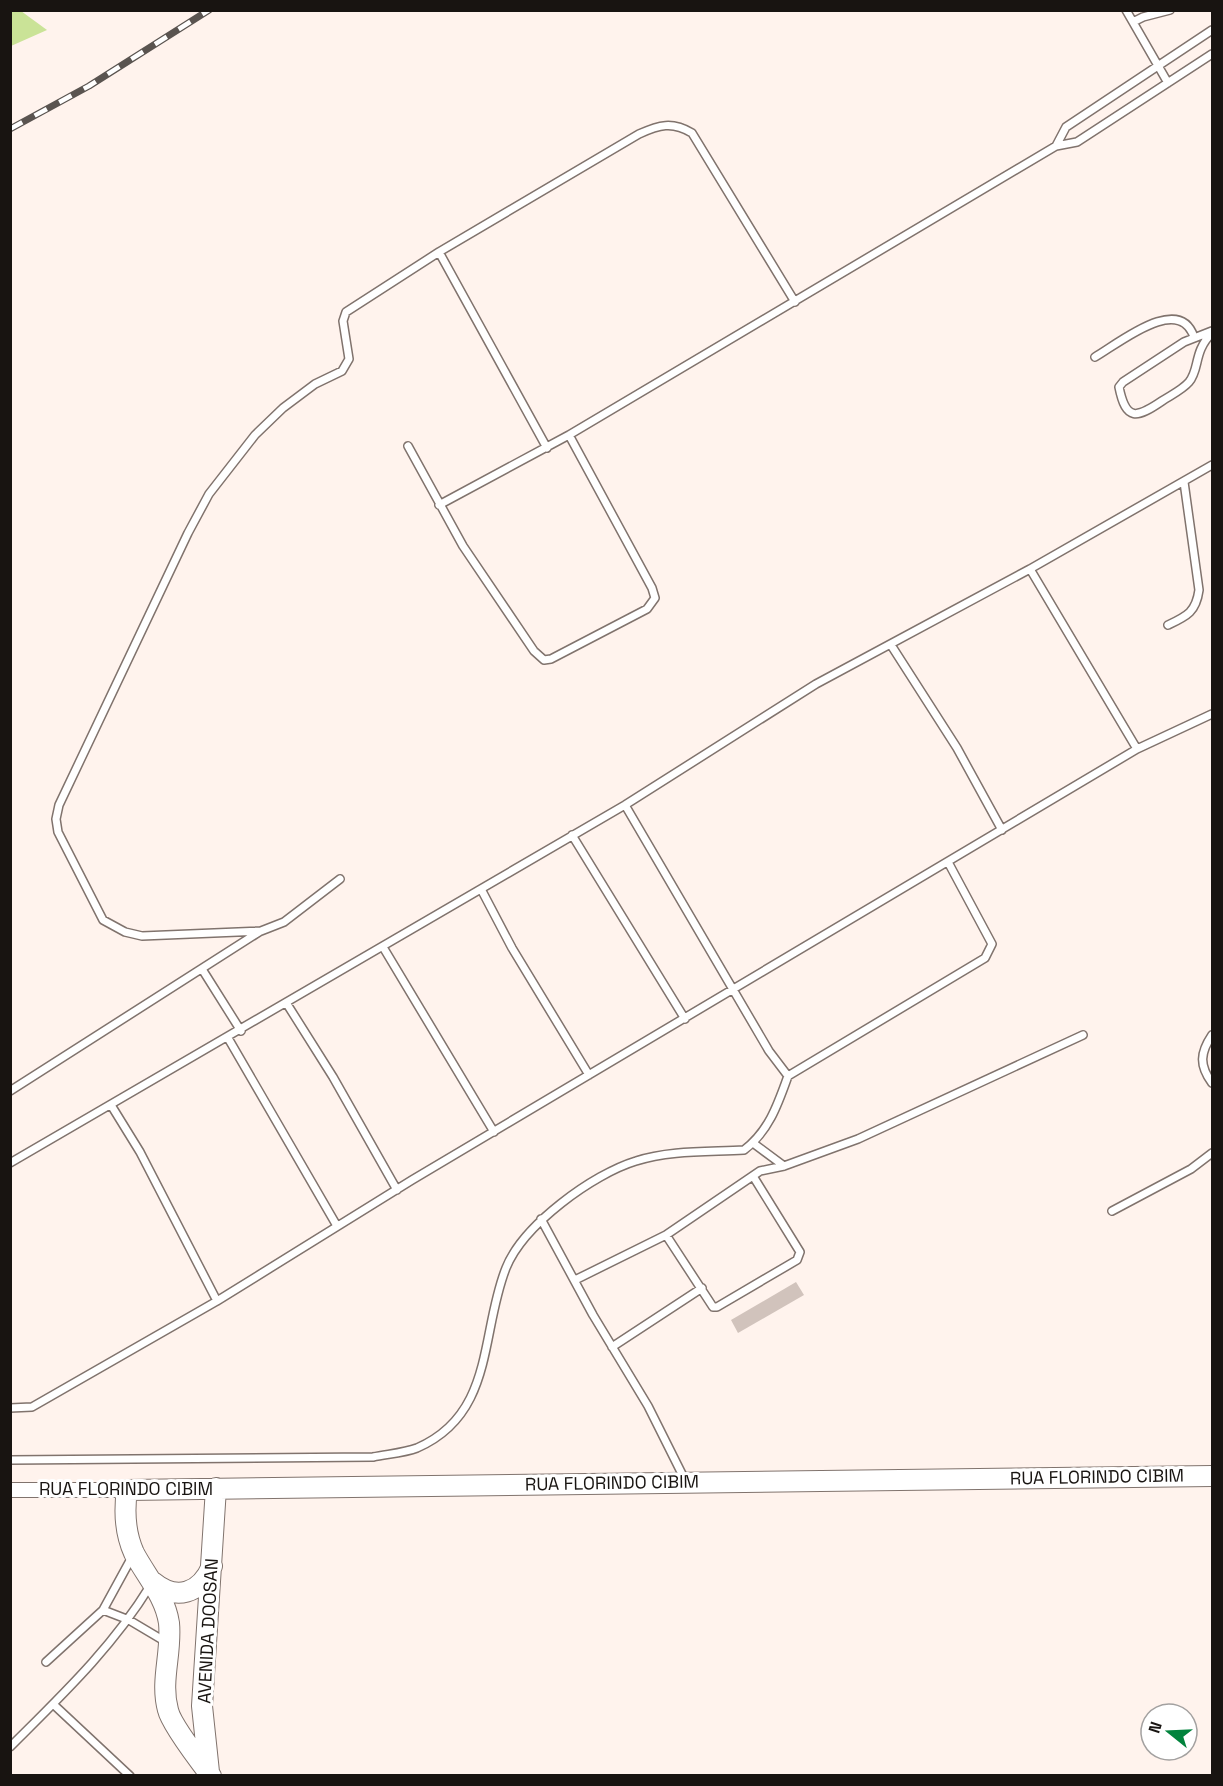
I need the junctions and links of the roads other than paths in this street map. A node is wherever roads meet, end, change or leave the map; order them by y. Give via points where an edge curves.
1 (1170, 10) edge
2 (1130, 12) edge
3 (1133, 22) junction
4 (1212, 30) edge
5 (1212, 54) edge
6 (1157, 66) junction
7 (1168, 83) junction
8 (1056, 146) junction
9 (439, 252) junction
10 (795, 302) junction
11 (1212, 332) edge
12 (1194, 337) junction
13 (1095, 357) dead end
14 (569, 435) junction
15 (408, 446) dead end
16 (547, 448) junction
17 (1212, 465) edge
18 (1184, 482) junction
19 (439, 505) junction
20 (1030, 569) junction
21 (1168, 625) dead end
22 (891, 645) junction
23 (1212, 714) edge
24 (1137, 749) junction
25 (625, 805) junction
26 (1002, 830) junction
27 (572, 835) junction
28 (948, 862) junction
29 (340, 879) dead end
30 (481, 889) junction
31 (261, 931) junction
32 (383, 947) junction
33 (202, 969) junction
34 (735, 990) junction
35 (286, 1004) junction
36 (685, 1019) junction
37 (241, 1031) junction
38 (1083, 1035) dead end
39 (1212, 1035) edge
40 (228, 1038) junction
41 (590, 1075) junction
42 (788, 1076) junction
43 (1212, 1083) edge
44 (10, 1091) edge
45 (111, 1105) junction
46 (494, 1132) junction
47 (753, 1143) junction
48 (1212, 1153) edge
49 (10, 1164) edge
50 (784, 1166) junction
51 (753, 1176) junction
52 (397, 1190) junction
53 (1112, 1211) dead end
54 (541, 1219) junction
55 (337, 1227) junction
56 (666, 1235) junction
57 (576, 1280) junction
58 (702, 1288) junction
59 (218, 1301) junction
60 (612, 1347) junction
61 (10, 1408) edge
62 (10, 1460) edge
63 (1212, 1476) edge
64 (686, 1482) junction
65 (216, 1488) junction
66 (10, 1490) edge
67 (127, 1490) junction
68 (134, 1553) junction
69 (212, 1566) junction
70 (153, 1582) junction
71 (103, 1610) junction
72 (129, 1620) junction
73 (168, 1643) junction
74 (46, 1662) dead end
75 (53, 1704) junction
76 (202, 1706) junction
77 (168, 1713) junction
78 (10, 1747) edge
79 (210, 1775) edge
80 (130, 1776) edge

1 - 3 lane
2 - 3 lane
3 - 6 lane
4 - 6 lane
5 - 7 lane
6 - 7 lane
6 - 8 lane via 1066,127
7 - 8 lane via 1077,142
8 - 10 lane
9 - 10 lane via 639,134 667,124 692,133
9 - 16 lane
9 - 31 lane via 346,312 343,321 350,359 342,371 315,384 283,408 255,435 209,494 59,805 58,832 98,914 110,926 142,936
10 - 14 lane
11 - 12 lane
11 - 12 lane via 1199,349 1190,382 1146,412 1129,413 1120,384
12 - 13 lane via 1192,330 1180,321 1162,318
14 - 16 lane
14 - 19 lane via 652,588 655,598 647,609 551,659 540,658
15 - 19 lane
16 - 19 lane
17 - 18 lane
18 - 20 lane
18 - 21 lane via 1199,590 1191,613
20 - 22 lane
20 - 24 lane
22 - 25 lane via 816,684
22 - 26 lane via 957,748
23 - 24 lane
24 - 26 lane
25 - 27 lane
25 - 34 lane
26 - 28 lane
27 - 30 lane
27 - 36 lane
28 - 34 lane
28 - 42 lane via 992,944 985,958
29 - 31 lane via 284,922
30 - 32 lane
30 - 41 lane via 512,948
31 - 33 lane
32 - 35 lane
32 - 46 lane
33 - 37 lane
33 - 44 lane
34 - 36 lane
34 - 42 lane via 769,1051
35 - 37 lane
35 - 52 lane
36 - 41 lane
37 - 40 lane
38 - 50 lane via 858,1139
39 - 43 lane via 1203,1050 1204,1072
40 - 45 lane
40 - 55 lane
41 - 46 lane
42 - 47 lane via 773,1118
45 - 49 lane
45 - 59 lane
46 - 52 lane
47 - 50 lane
47 - 54 lane via 744,1150 638,1160 593,1180
48 - 53 lane
50 - 51 lane
51 - 56 lane
51 - 58 lane via 799,1256 717,1307 711,1305
52 - 55 lane
54 - 57 lane
54 - 62 lane via 506,1267 484,1365 467,1407 444,1431 417,1448 373,1457
55 - 59 lane
56 - 57 lane
56 - 58 lane
57 - 60 lane
58 - 60 lane
59 - 61 lane via 32,1407
60 - 64 lane via 648,1406
63 - 64 street, RUA FLORINDO CIBIM
64 - 65 street, RUA FLORINDO CIBIM
65 - 67 street, RUA FLORINDO CIBIM
65 - 69 street, AVENIDA DOOSAN
66 - 67 street, RUA FLORINDO CIBIM
67 - 68 street, AVENIDA DOOSAN via 124,1507
68 - 70 street, AVENIDA DOOSAN
68 - 71 lane
69 - 70 street via 207,1578 187,1593 162,1590
69 - 76 street, AVENIDA DOOSAN
70 - 72 lane
70 - 73 street, AVENIDA DOOSAN via 169,1622
71 - 72 lane
71 - 74 lane
72 - 73 lane
72 - 75 lane
73 - 77 street, AVENIDA DOOSAN via 164,1687
75 - 78 lane
75 - 80 lane
76 - 77 street via 192,1720 183,1721
76 - 79 street, AVENIDA DOOSAN
77 - 79 street, AVENIDA DOOSAN

